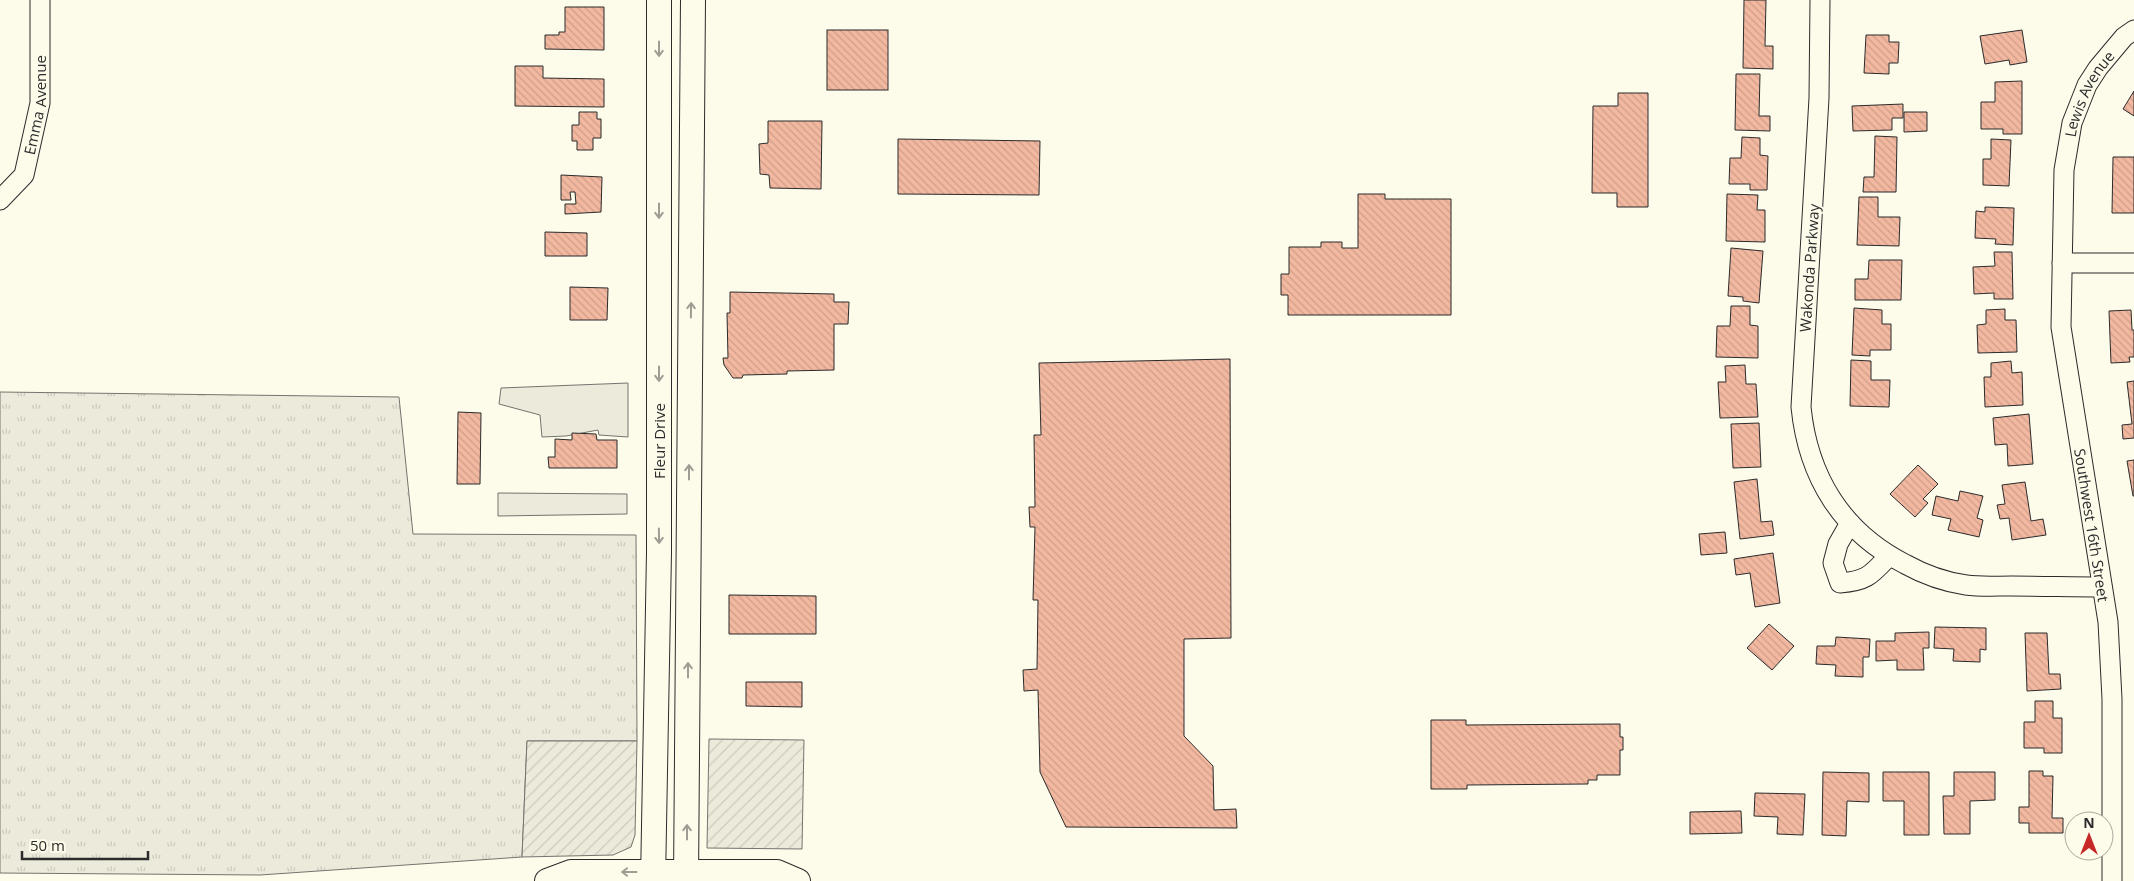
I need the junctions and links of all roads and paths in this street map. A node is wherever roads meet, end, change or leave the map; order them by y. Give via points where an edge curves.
1 (40, 0) edge
2 (659, 0) edge
3 (693, 0) edge
4 (1820, 0) edge
5 (2134, 30) edge
6 (2064, 170) joint
7 (0, 200) edge
8 (2062, 263) junction
9 (2134, 263) edge
10 (1850, 523) junction
11 (1890, 556) junction
12 (2102, 587) junction
13 (653, 877) edge
14 (686, 877) edge
15 (547, 881) edge
16 (798, 881) edge
17 (2112, 881) edge

1 - 7 street, Emma Avenue via 40,103 24,175
2 -> 13 main road, Fleur Drive via 660,552
14 -> 3 main road, Fleur Drive
4 - 10 street, Wakonda Parkway via 1820,98 1800,407 1812,462 1828,495
5 - 6 street, Lewis Avenue via 2124,37 2087,85 2072,123
6 - 8 street, Southwest 16th Street
8 - 9 street
8 - 12 street, Southwest 16th Street via 2061,327
10 - 11 street, Wakonda Parkway
10 - 11 street via 1838,544 1833,564 1840,583 1860,582
11 - 12 street, Wakonda Parkway via 1924,574 1965,585
12 - 17 street, Southwest 16th Street via 2108,622 2112,699
13 - 14 main road
13 -> 15 main road via 571,872
14 - 16 main road via 776,872

